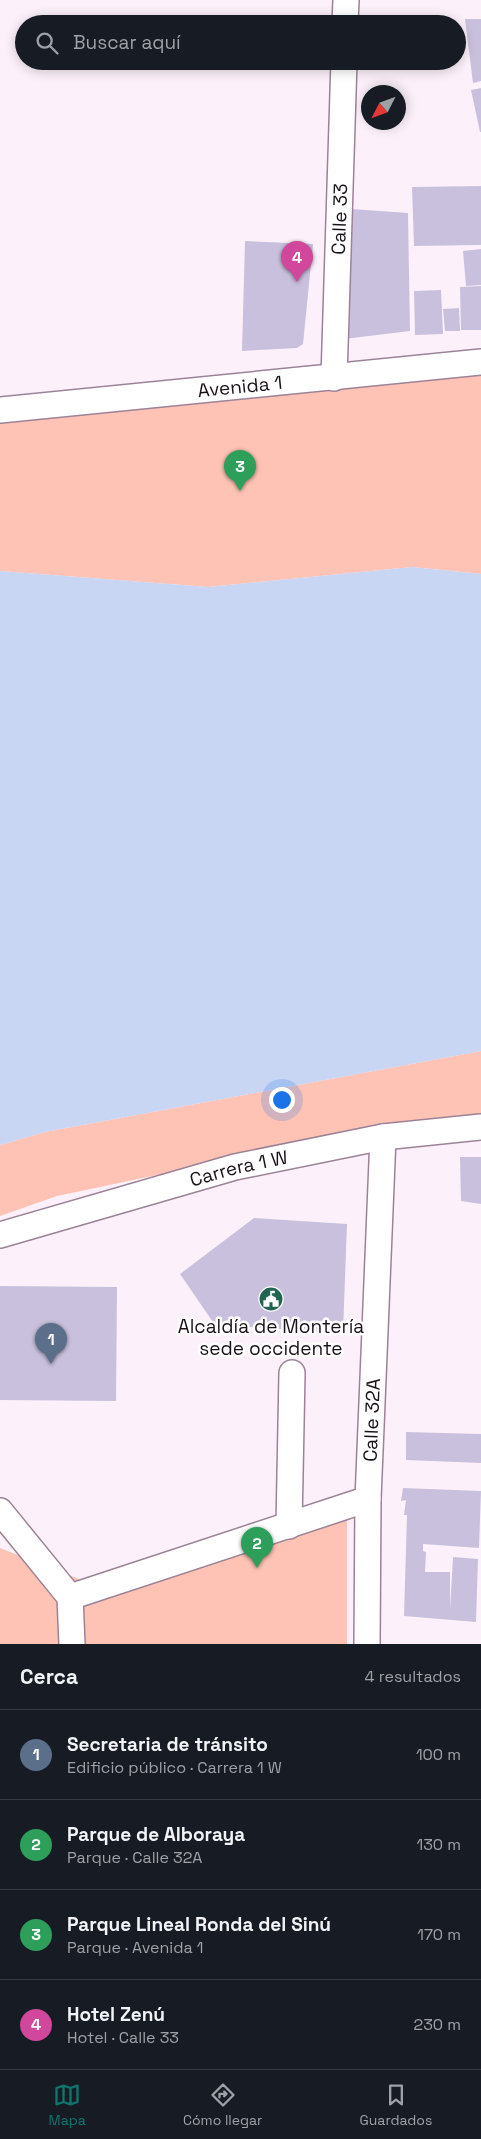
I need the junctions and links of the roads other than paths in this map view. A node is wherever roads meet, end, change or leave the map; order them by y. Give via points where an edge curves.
1 (346, 0) edge
2 (345, 15) edge
3 (344, 70) edge
4 (481, 362) edge
5 (334, 378) junction
6 (0, 410) edge
7 (481, 1127) edge
8 (383, 1138) junction
9 (0, 1234) edge
10 (292, 1373) dead end
11 (368, 1499) junction
12 (0, 1511) edge
13 (289, 1526) junction
14 (70, 1598) junction
15 (72, 1644) edge
16 (367, 1644) edge

1 - 2 street
3 - 5 street, Calle 33
4 - 5 street, Avenida 1
5 - 6 street, Avenida 1
7 - 8 street, Carrera 1 W
8 - 9 street, Carrera 1 W via 235,1167
8 - 11 street, Calle 32A
10 - 13 street
11 - 13 street
11 - 16 street, Calle 32A
12 - 14 street
13 - 14 street
14 - 15 street

